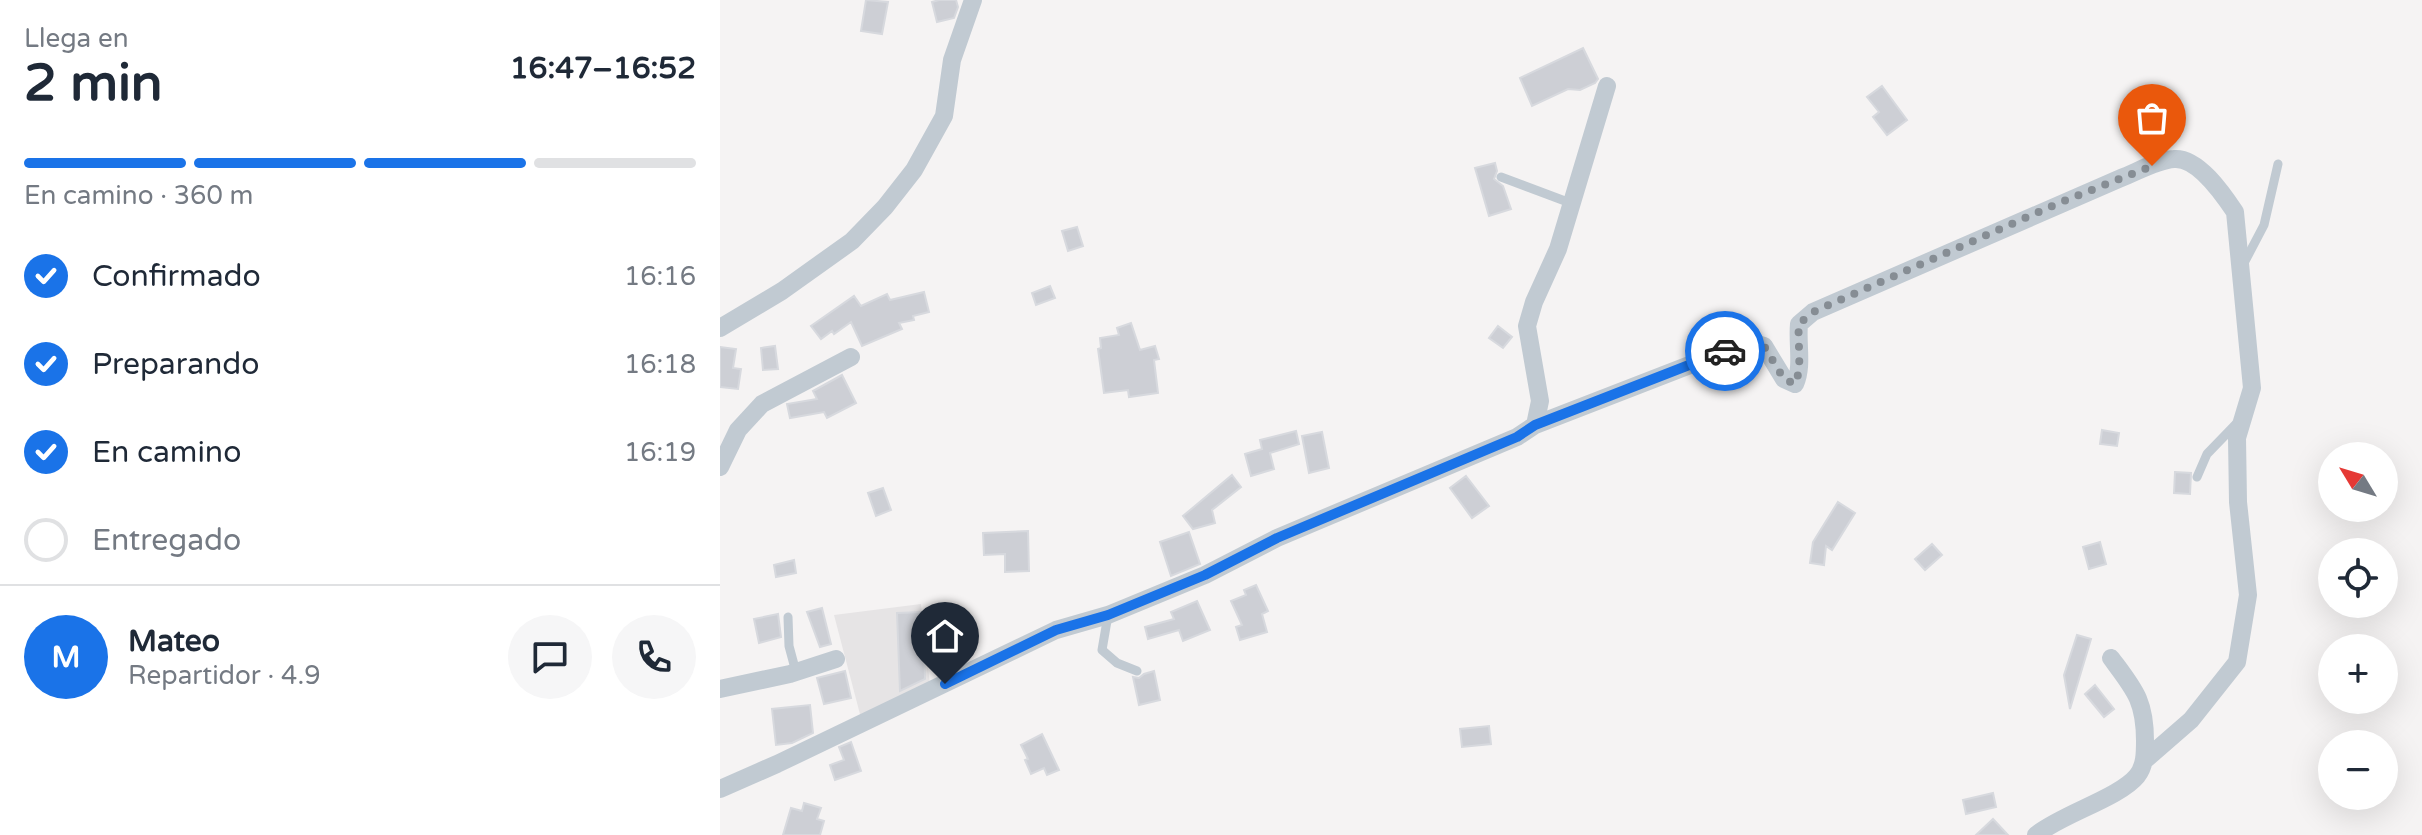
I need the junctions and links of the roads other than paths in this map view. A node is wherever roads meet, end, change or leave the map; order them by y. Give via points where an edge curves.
1 (973, 0) edge
2 (1607, 86) dead end
3 (2278, 164) dead end
4 (1501, 177) dead end
5 (1573, 204) junction
6 (2242, 268) junction
7 (720, 328) edge
8 (851, 357) dead end
9 (2242, 418) junction
10 (1535, 425) junction
11 (720, 467) edge
12 (2197, 477) dead end
13 (1108, 615) junction
14 (788, 617) dead end
15 (2111, 658) dead end
16 (836, 659) dead end
17 (1137, 671) dead end
18 (796, 672) junction
19 (720, 689) edge
20 (2145, 760) junction
21 (720, 789) edge
22 (2036, 835) edge

1 - 7 street via 952,60 944,116 914,170 852,241
2 - 5 street
3 - 6 lane via 2264,225
4 - 5 lane
5 - 10 street via 1527,326 1540,401
6 - 9 street via 2252,388
6 - 10 street via 2235,212 2203,173 2189,162 2171,158 1813,312 1799,324 1800,372 1795,384 1784,379 1764,346 1749,342
8 - 11 street via 762,404 738,430
9 - 12 lane via 2207,454
9 - 20 street via 2236,462 2248,595 2237,662 2191,720
10 - 13 street
13 - 17 lane via 1102,650
13 - 21 street via 1056,630
14 - 18 lane
15 - 20 street via 2139,695
16 - 18 street
18 - 19 street
20 - 22 street via 2126,785

